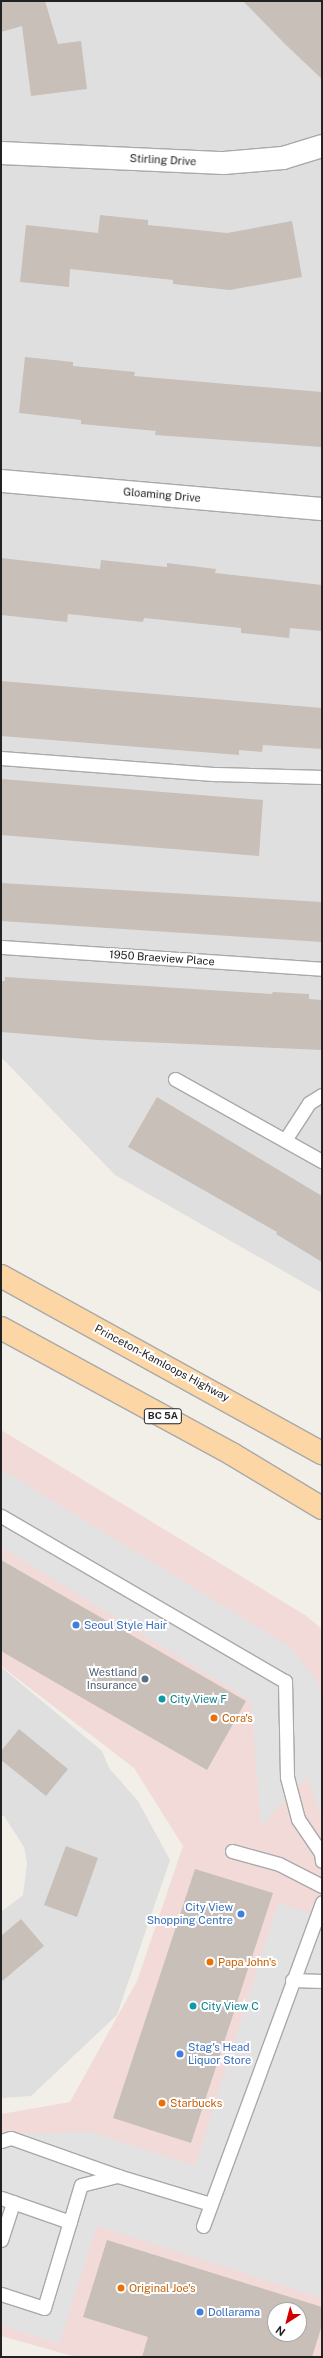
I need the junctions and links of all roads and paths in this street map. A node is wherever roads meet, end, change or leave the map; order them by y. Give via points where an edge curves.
1 (322, 146) edge
2 (1, 153) edge
3 (1, 481) edge
4 (322, 509) edge
5 (1, 758) edge
6 (322, 777) edge
7 (1, 947) edge
8 (322, 969) edge
9 (176, 1079) dead end
10 (322, 1095) edge
11 (285, 1140) junction
12 (322, 1161) edge
13 (1, 1276) edge
14 (1, 1328) edge
15 (322, 1453) edge
16 (322, 1508) edge
17 (1, 1516) edge
18 (232, 1851) dead end
19 (322, 1856) edge
20 (322, 1886) edge
21 (322, 1902) edge
22 (292, 1980) junction
23 (322, 1981) edge
24 (1, 2141) edge
25 (118, 2176) junction
26 (7, 2200) edge
27 (211, 2204) junction
28 (70, 2222) junction
29 (203, 2226) dead end
30 (1, 2240) edge
31 (1, 2294) edge

1 - 2 street, Stirling Drive via 283,158 224,163
3 - 4 street, Gloaming Drive
5 - 6 lane via 216,774
7 - 8 lane, 1950 Braeview Place
9 - 11 lane
10 - 11 lane via 309,1103
11 - 12 lane
13 - 15 main road, Princeton-Kamloops Highway via 254,1413
14 - 16 main road, BC 5A via 232,1454
17 - 19 lane via 285,1681 287,1777 298,1819
18 - 20 lane via 279,1864
21 - 22 lane
22 - 23 lane
22 - 27 lane
24 - 25 lane via 11,2138
25 - 27 lane
25 - 28 lane via 81,2185
26 - 28 lane
26 - 30 lane
27 - 29 lane
28 - 31 lane via 44,2308

